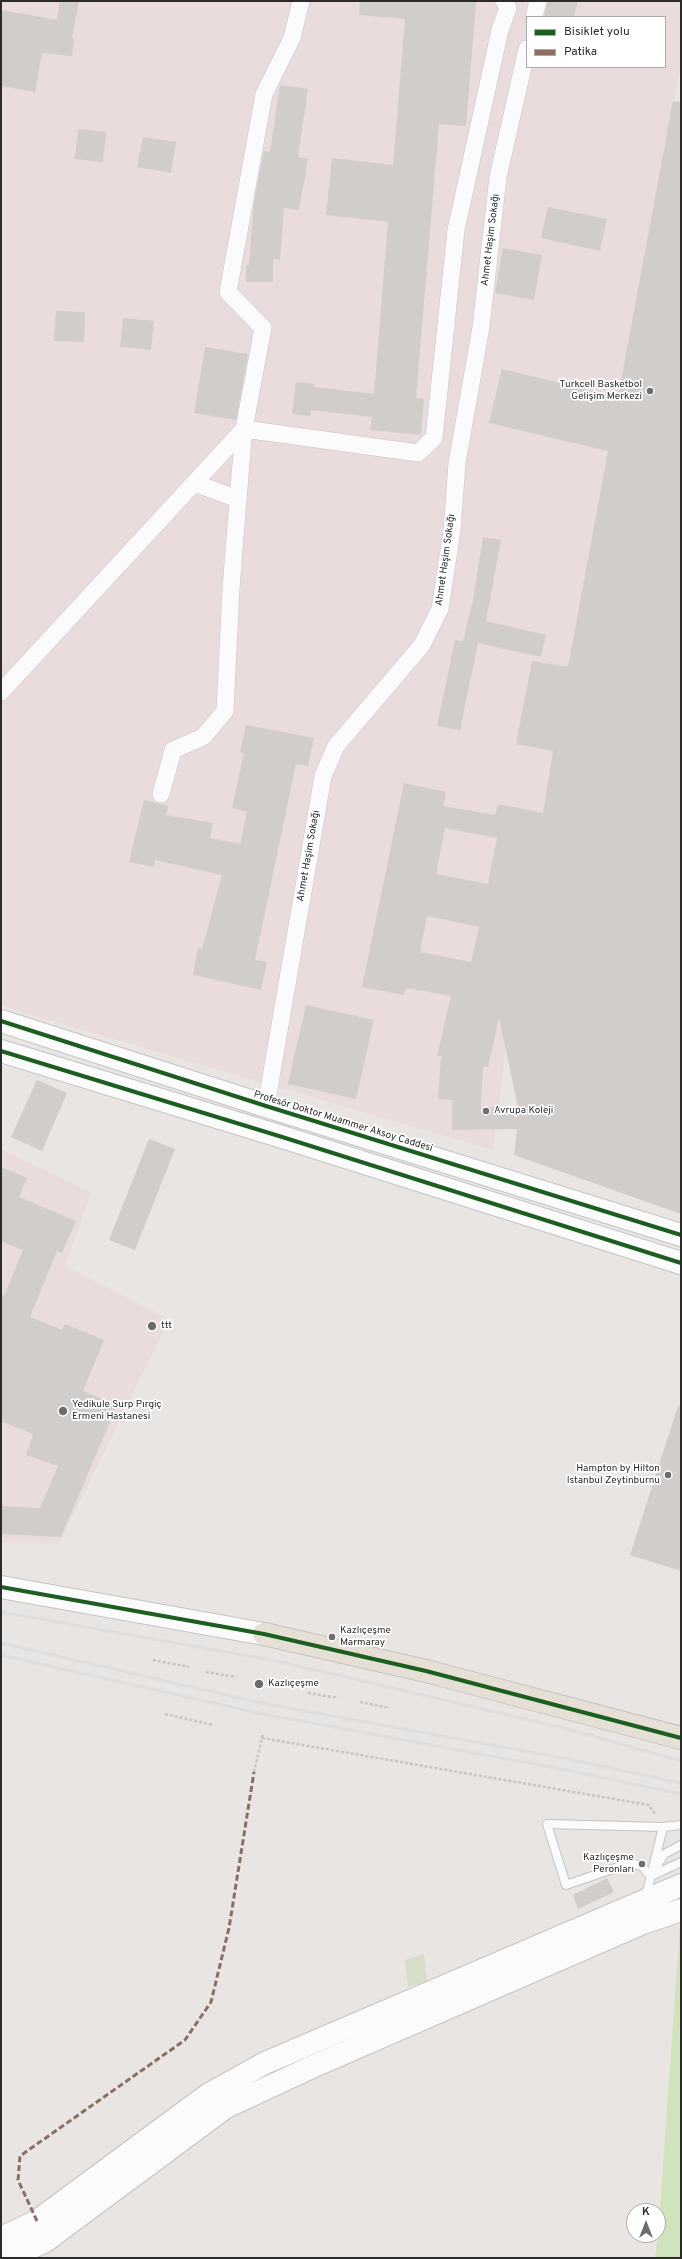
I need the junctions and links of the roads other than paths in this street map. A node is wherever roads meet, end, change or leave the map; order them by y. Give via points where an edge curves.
1 (301, 1) edge
2 (504, 1) edge
3 (538, 1) edge
4 (534, 16) edge
5 (526, 54) edge
6 (244, 429) junction
7 (194, 483) junction
8 (238, 499) junction
9 (1, 692) edge
10 (161, 794) dead end
11 (1, 1021) edge
12 (1, 1051) edge
13 (266, 1106) junction
14 (681, 1234) edge
15 (681, 1263) edge
16 (1, 1587) edge
17 (681, 1738) edge
18 (681, 1825) edge
19 (663, 1827) junction
20 (681, 1845) edge
21 (681, 1862) edge
22 (650, 1876) junction
23 (681, 1885) edge
24 (645, 1899) junction
25 (681, 1910) edge
26 (1, 2238) edge
27 (8, 2258) edge

1 - 6 street via 292,38 264,94 228,292 263,328
2 - 6 street via 508,8 500,30 456,230 434,438 418,453
3 - 4 street
5 - 13 street, Ahmet Haşim Sokağı via 498,177 481,327 457,463 452,531 440,609 422,645 336,746 323,776
6 - 7 street
6 - 8 street
7 - 8 street
7 - 9 street
8 - 10 street via 225,711 203,737 173,750
11 - 13 main road, Profesör Doktor Muammer Aksoy Caddesi
12 - 15 main road
13 - 14 main road, Profesör Doktor Muammer Aksoy Caddesi
16 - 17 main road via 264,1634 426,1671
18 - 19 lane
19 - 22 lane
19 - 22 lane via 547,1824 566,1885 630,1863 642,1866
20 - 22 lane via 664,1854
21 - 22 lane
22 - 24 lane
23 - 24 main road
24 - 26 main road via 572,1933 265,2063 209,2094 37,2221
25 - 27 main road via 643,1923 226,2107 44,2242

